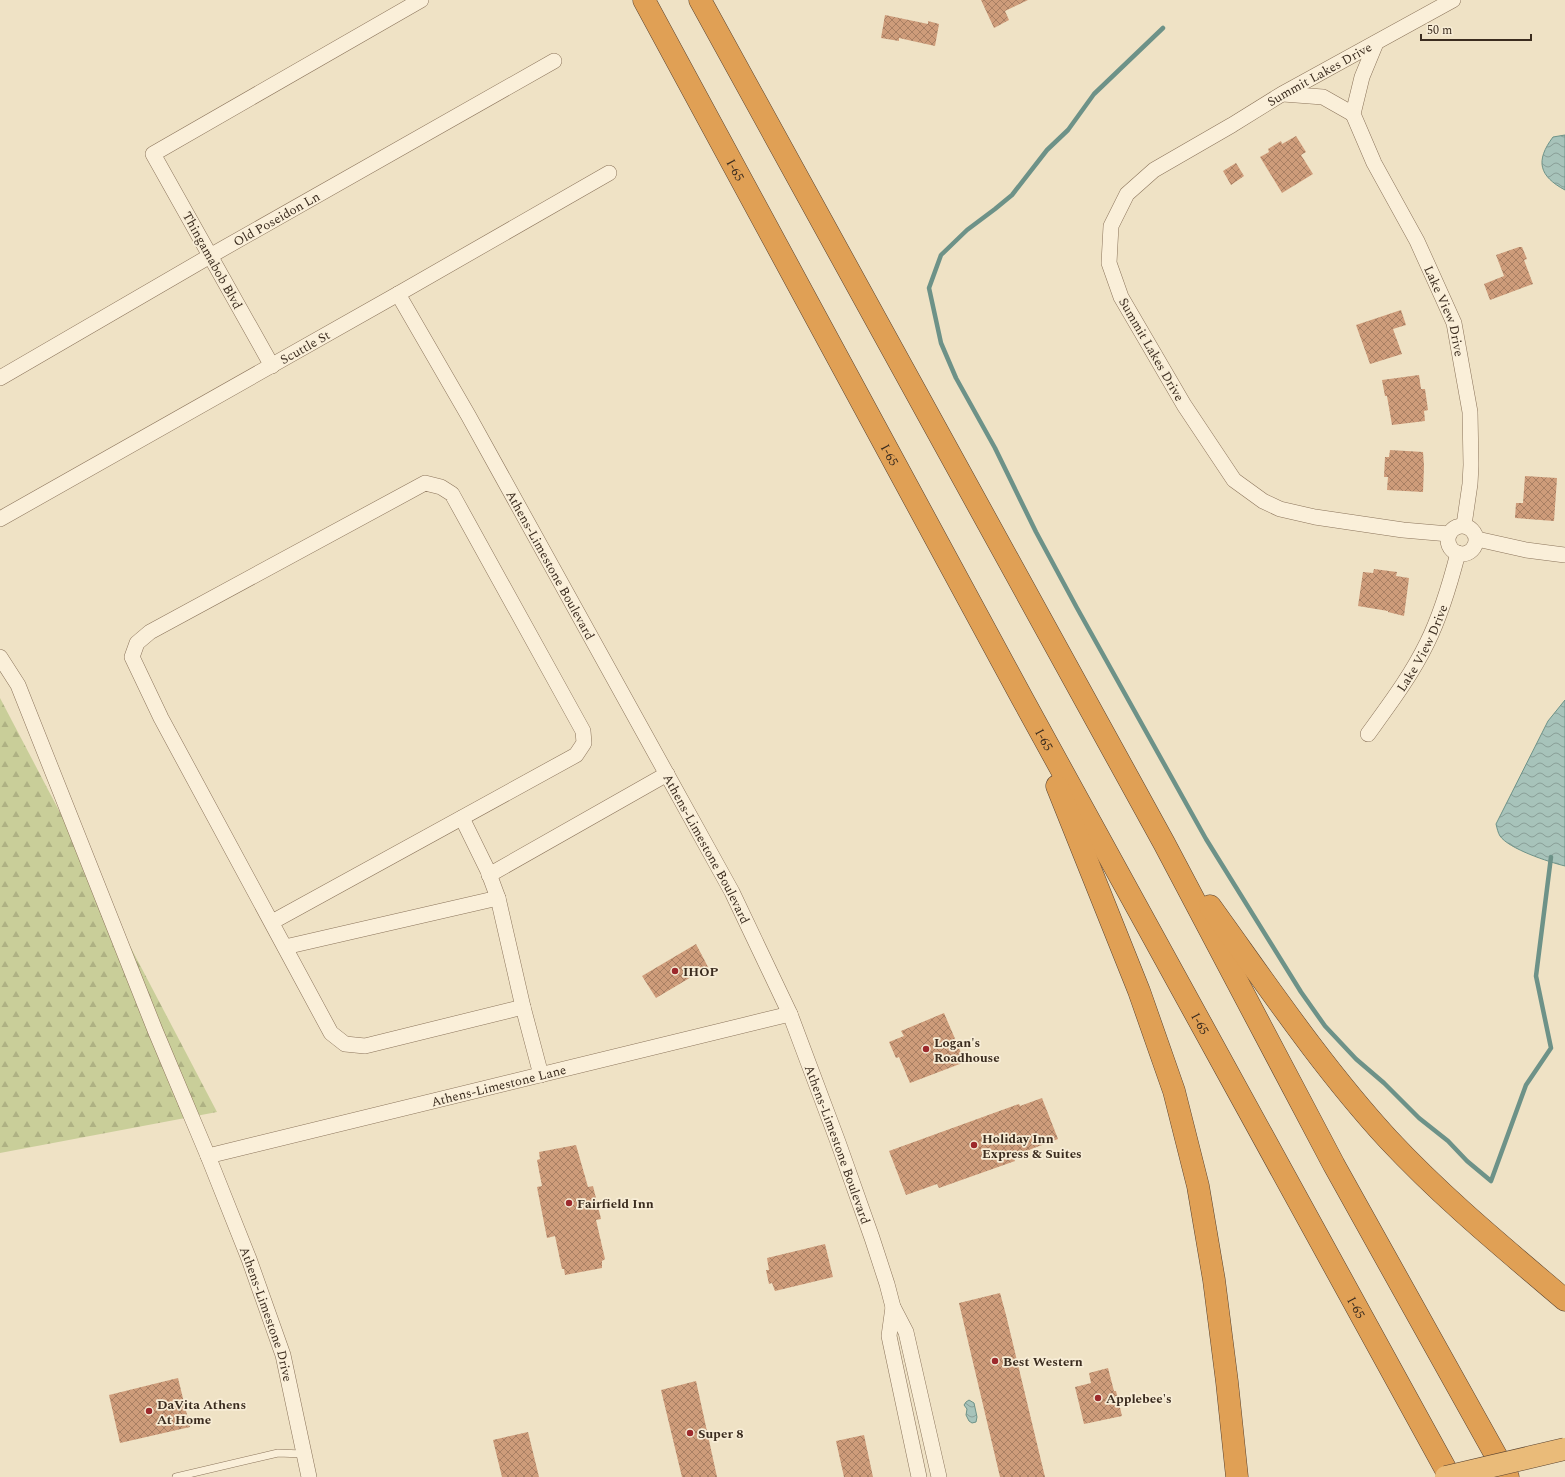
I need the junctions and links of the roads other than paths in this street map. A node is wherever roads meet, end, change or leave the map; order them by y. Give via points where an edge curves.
1 (421, 0) edge
2 (644, 0) edge
3 (700, 0) edge
4 (1453, 0) edge
5 (1376, 42) junction
6 (554, 60) dead end
7 (1282, 94) junction
8 (1353, 114) junction
9 (609, 173) dead end
10 (210, 256) junction
11 (398, 294) junction
12 (272, 366) junction
13 (0, 378) edge
14 (0, 519) edge
15 (1464, 525) junction
16 (1449, 534) junction
17 (1477, 539) junction
18 (1458, 553) junction
19 (1565, 555) edge
20 (1, 658) edge
21 (1022, 698) junction
22 (1368, 734) dead end
23 (667, 774) junction
24 (462, 818) junction
25 (1164, 843) junction
26 (489, 875) junction
27 (498, 898) junction
28 (272, 922) junction
29 (285, 947) junction
30 (523, 1007) junction
31 (790, 1014) junction
32 (541, 1075) junction
33 (208, 1156) junction
34 (1565, 1300) edge
35 (893, 1307) junction
36 (1565, 1449) edge
37 (303, 1454) junction
38 (1232, 1472) edge
39 (176, 1477) edge
40 (309, 1477) edge
41 (919, 1477) edge
42 (939, 1477) edge
43 (1446, 1477) edge
44 (1450, 1477) edge
45 (1508, 1477) edge

1 - 10 street, Thingamabob Blvd via 154,154
2 - 21 highway, I-65
3 - 25 highway
4 - 5 street, Summit Lakes Drive
5 - 7 street, Summit Lakes Drive
5 - 8 street via 1362,78
6 - 10 street, Old Poseidon Ln
7 - 8 street via 1323,96
7 - 16 street, Summit Lakes Drive via 1154,170 1127,194 1111,226 1109,263 1121,297 1184,405 1234,480 1263,501 1280,509 1315,517
8 - 15 street, Lake View Drive via 1374,163 1417,241 1454,323 1470,412 1471,472
9 - 11 street, Scuttle St
10 - 12 street, Thingamabob Blvd
10 - 13 street, Old Poseidon Ln
11 - 12 street, Scuttle St
11 - 23 street, Athens-Limestone Boulevard
12 - 14 street, Scuttle St
15 - 16 street via 1455,527
15 - 17 street via 1474,531
16 - 18 street via 1450,548
17 - 18 street via 1471,552
17 - 19 street via 1526,550
18 - 22 street, Lake View Drive via 1449,588 1427,643 1401,688
20 - 33 street, Athens-Limestone Drive via 18,685 154,1030
21 - 38 highway via 1139,991 1174,1092 1198,1186 1214,1280 1228,1382
21 - 44 highway, I-65
23 - 26 street
23 - 31 street, Athens-Limestone Boulevard via 732,892
24 - 26 street
24 - 28 street
24 - 28 street via 576,755 584,743 583,731 452,494 441,487 425,483 150,632 137,642 132,657
25 - 34 highway via 1324,1064 1389,1139 1473,1222
25 - 45 highway via 1334,1166
26 - 27 street
27 - 29 street
27 - 30 street
28 - 29 street
29 - 30 street via 331,1033 345,1044 365,1046
30 - 32 street
31 - 32 street, Athens-Limestone Lane
31 - 35 street, Athens-Limestone Boulevard via 872,1238
32 - 33 street, Athens-Limestone Lane
33 - 37 street, Athens-Limestone Drive via 249,1259 283,1355
35 - 41 street, Athens-Limestone Boulevard via 888,1336
35 - 42 street, Athens-Limestone Boulevard via 906,1332
36 - 43 highway, bridge
37 - 39 lane via 278,1453
37 - 40 street, Athens-Limestone Drive

